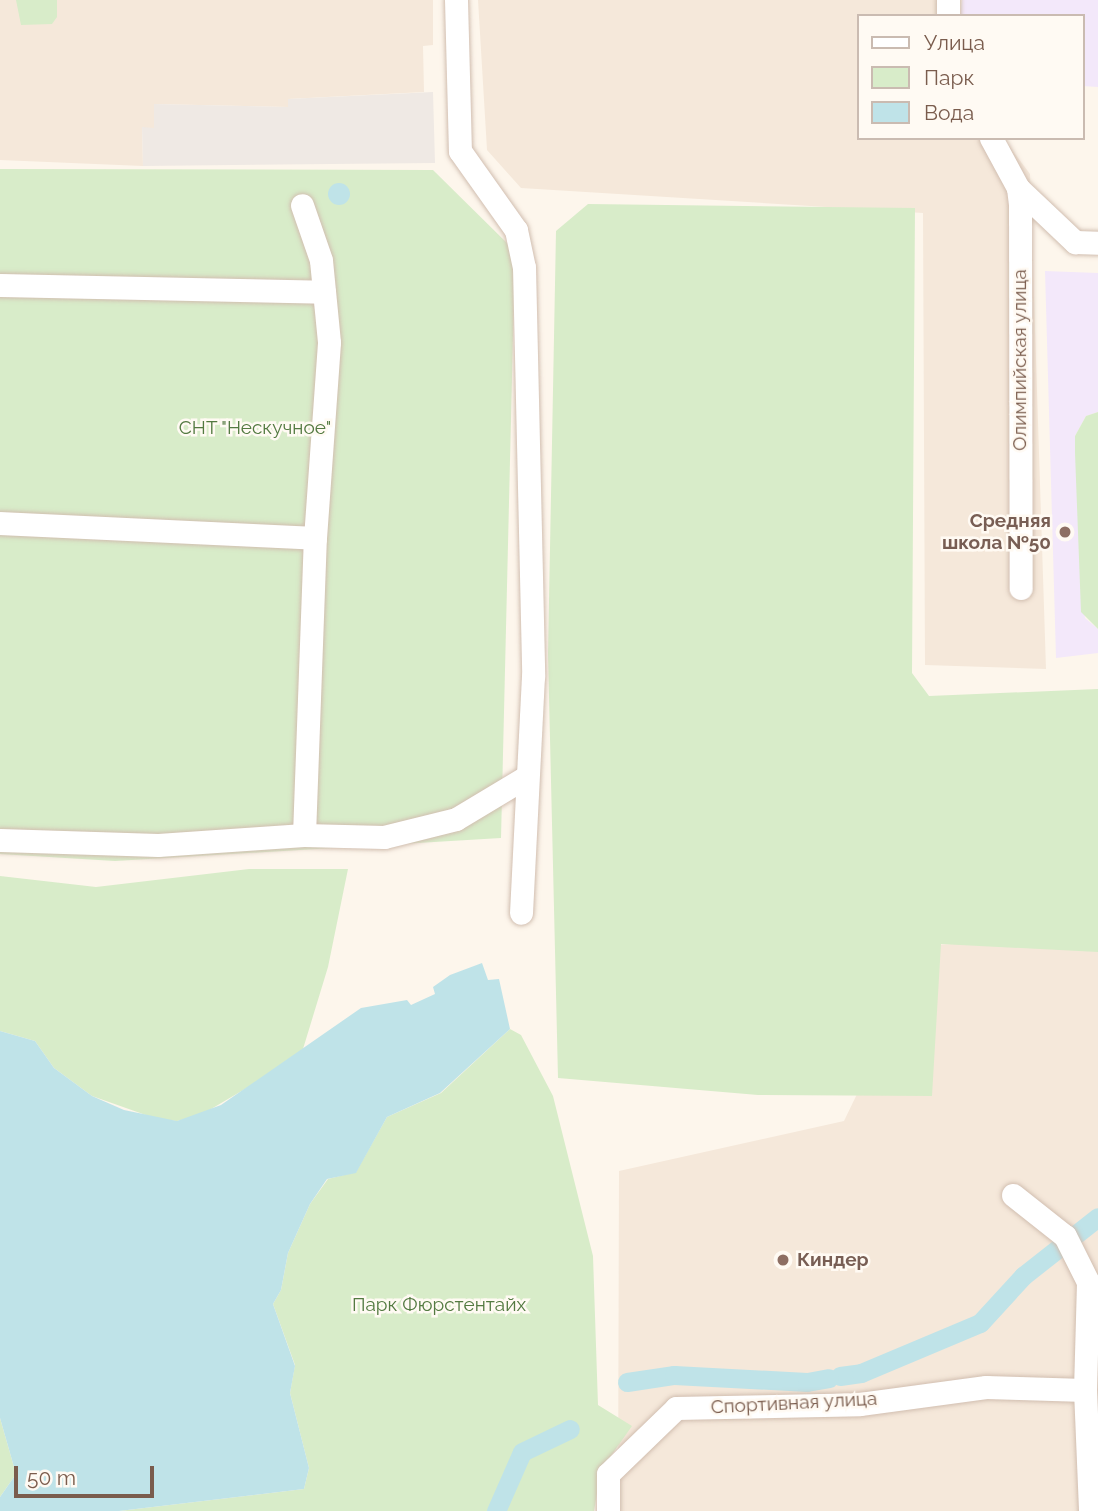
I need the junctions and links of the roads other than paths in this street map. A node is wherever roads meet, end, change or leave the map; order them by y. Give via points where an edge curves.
1 (456, 0) edge
2 (992, 140) edge
3 (1018, 188) junction
4 (302, 205) dead end
5 (1098, 243) edge
6 (0, 285) edge
7 (324, 292) junction
8 (0, 523) edge
9 (315, 538) junction
10 (1021, 589) dead end
11 (526, 777) junction
12 (304, 835) junction
13 (0, 839) edge
14 (521, 913) dead end
15 (1013, 1195) dead end
16 (1093, 1278) edge
17 (1085, 1390) junction
18 (608, 1511) edge
19 (1090, 1511) edge

1 - 11 street via 460,151 516,230 524,267 533,676
2 - 3 street, Олимпийская улица
3 - 5 street via 1074,242
3 - 10 street, Олимпийская улица
4 - 7 street via 321,260
6 - 7 street
7 - 9 street via 329,342
8 - 9 street
9 - 12 street
11 - 12 street via 456,819 384,836
11 - 14 street
12 - 13 street via 158,845
15 - 16 street via 1070,1244
16 - 17 street
17 - 18 street, Спортивная улица via 986,1387 860,1404 676,1408 608,1474
17 - 19 street

